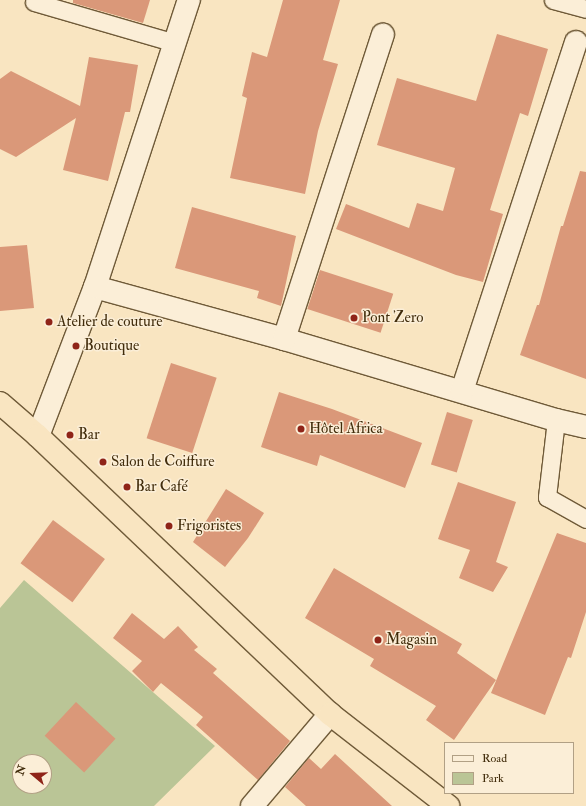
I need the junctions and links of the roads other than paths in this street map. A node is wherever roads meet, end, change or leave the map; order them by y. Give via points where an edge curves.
1 (189, 0) edge
2 (553, 0) edge
3 (34, 2) dead end
4 (586, 9) edge
5 (383, 35) dead end
6 (576, 42) dead end
7 (175, 43) junction
8 (95, 287) junction
9 (284, 339) junction
10 (462, 391) junction
11 (0, 403) edge
12 (556, 420) junction
13 (586, 427) edge
14 (38, 436) junction
15 (586, 519) edge
16 (330, 714) junction
17 (252, 806) edge
18 (448, 806) edge

1 - 7 street
2 - 4 lane
3 - 7 lane
5 - 9 street
6 - 10 street
7 - 8 street
8 - 9 street
8 - 14 street
9 - 10 street
10 - 12 street
11 - 14 highway
12 - 13 street
12 - 15 lane via 547,497
14 - 16 highway
16 - 17 street
16 - 18 highway

